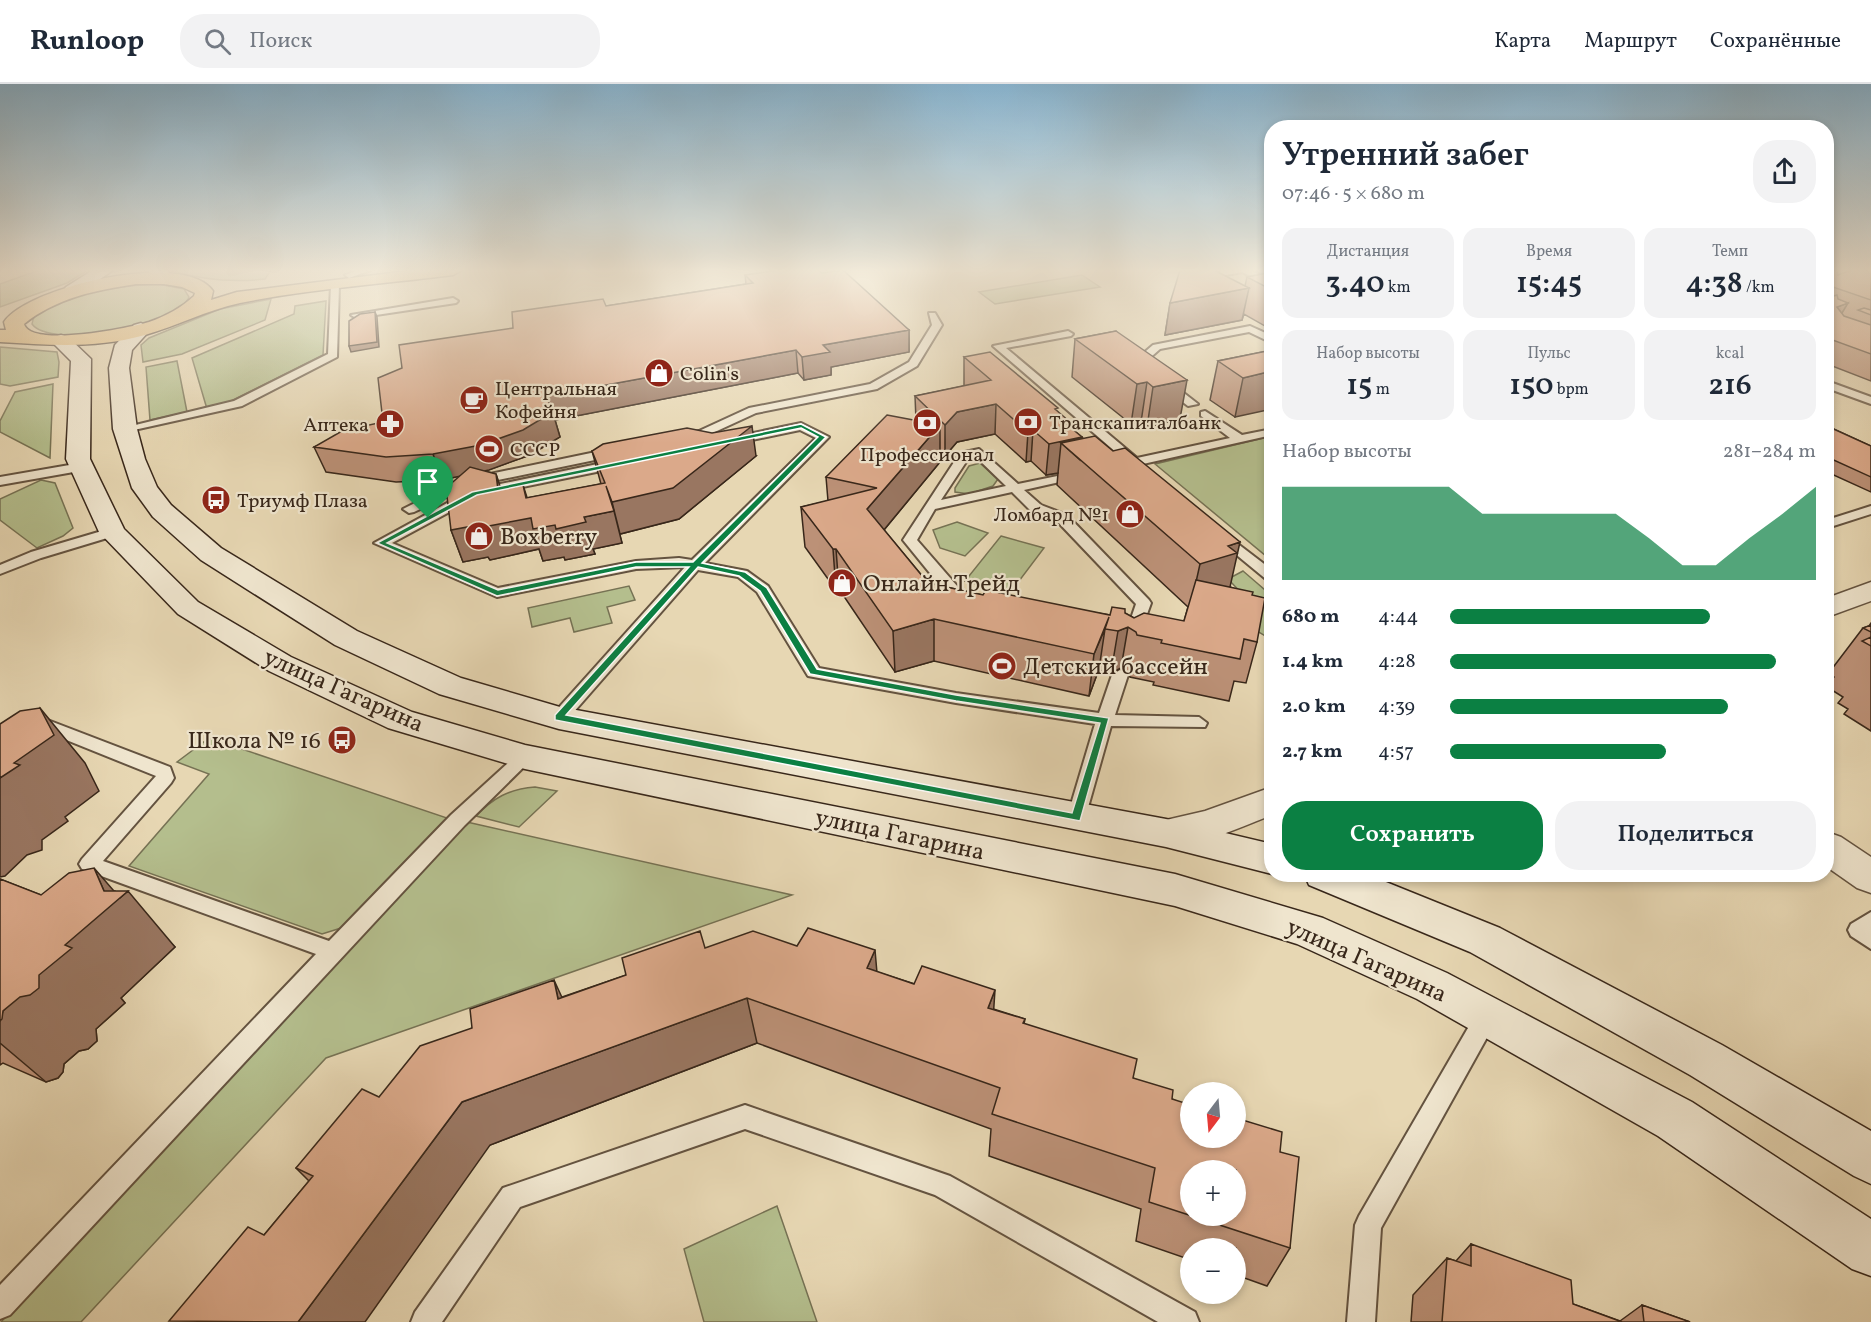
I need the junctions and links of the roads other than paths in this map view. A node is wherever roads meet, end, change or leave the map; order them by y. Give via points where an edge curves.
1 (15, 328) edge
2 (145, 328) edge
3 (336, 328) edge
4 (935, 328) edge
5 (141, 329) junction
6 (1068, 334) dead end
7 (0, 336) edge
8 (1264, 336) edge
9 (23, 337) junction
10 (61, 341) junction
11 (1834, 387) edge
12 (1871, 401) edge
13 (1192, 404) dead end
14 (1205, 414) dead end
15 (125, 429) junction
16 (1264, 434) edge
17 (1240, 439) junction
18 (668, 441) edge
19 (685, 450) edge
20 (1139, 466) junction
21 (81, 467) junction
22 (0, 481) edge
23 (1015, 488) junction
24 (930, 506) junction
25 (409, 509) dead end
26 (1871, 510) edge
27 (1834, 522) edge
28 (1208, 524) edge
29 (112, 532) junction
30 (696, 564) junction
31 (0, 570) edge
32 (1264, 571) edge
33 (1871, 591) edge
34 (983, 605) edge
35 (1834, 605) edge
36 (1128, 652) edge
37 (1120, 675) edge
38 (559, 717) junction
39 (1106, 720) junction
40 (1198, 723) dead end
41 (0, 745) edge
42 (525, 757) junction
43 (1264, 804) edge
44 (1076, 818) junction
45 (1166, 833) junction
46 (1834, 852) edge
47 (1264, 857) edge
48 (89, 864) junction
49 (71, 876) edge
50 (1871, 877) edge
51 (1343, 882) edge
52 (1373, 882) edge
53 (1395, 903) junction
54 (1871, 920) edge
55 (1871, 940) edge
56 (333, 951) junction
57 (1487, 1016) junction
58 (1871, 1159) edge
59 (1871, 1250) edge
60 (0, 1305) edge
61 (425, 1322) edge
62 (1185, 1322) edge
63 (1360, 1322) edge

1 - 9 main road
2 - 5 main road
3 - 15 lane via 333,355 238,404
4 - 18 lane via 913,364 873,387 753,410 702,434
5 - 10 main road
5 - 15 main road, улица Гагарина via 122,349 119,368
6 - 20 lane via 998,346
7 - 9 main road
8 - 13 lane via 1250,328 1157,347 1137,363
9 - 10 main road
10 - 21 main road, улица Гагарина via 81,359 76,448
11 - 12 lane
14 - 17 lane
15 - 38 main road, улица Гагарина via 145,488 162,510 211,554 346,638 450,686
16 - 17 lane
17 - 20 lane
19 - 30 lane via 801,426 823,437
20 - 23 lane via 1097,470
21 - 22 lane
21 - 29 main road, улица Гагарина
23 - 24 lane
23 - 24 lane via 979,453 964,456
23 - 36 lane via 1036,508 1062,518 1144,603 1128,634
24 - 34 lane via 910,540 960,601
25 - 30 lane via 465,483 625,456 475,493 381,543 497,593 636,565
26 - 27 lane
28 - 32 lane
29 - 31 lane
29 - 42 main road, улица Гагарина via 188,608 280,664 400,720
30 - 38 lane
30 - 39 lane via 742,574 764,590 814,672
33 - 35 main road
37 - 39 lane
38 - 42 main road
38 - 44 main road, улица Гагарина
39 - 40 lane
39 - 44 lane
41 - 48 lane via 28,729 45,725 164,772 165,778
42 - 56 lane via 458,820
42 - 57 main road, улица Гагарина via 1175,890 1308,930 1432,986
43 - 45 main road via 1208,824
44 - 45 main road, улица Гагарина
45 - 47 main road, улица Гагарина
46 - 50 main road
48 - 49 lane
48 - 56 lane
51 - 53 main road
52 - 53 main road
53 - 58 main road via 1485,940 1706,1060
54 - 55 lane via 1858,930
56 - 60 lane
57 - 59 main road, улица Гагарина via 1675,1119
57 - 63 lane via 1368,1225
61 - 62 lane via 512,1197 745,1117 941,1185

